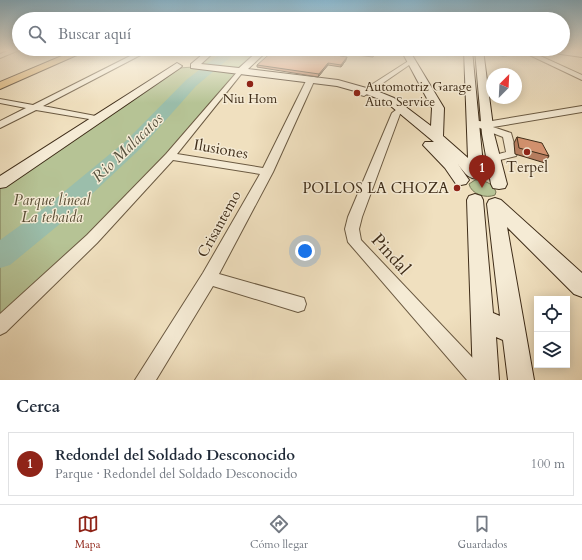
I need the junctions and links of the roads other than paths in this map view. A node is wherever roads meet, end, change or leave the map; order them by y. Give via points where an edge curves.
1 (25, 68) edge
2 (43, 68) edge
3 (112, 68) edge
4 (174, 68) edge
5 (214, 68) edge
6 (242, 68) edge
7 (401, 68) edge
8 (413, 68) edge
9 (469, 68) edge
10 (480, 68) edge
11 (560, 68) edge
12 (237, 72) junction
13 (0, 78) edge
14 (582, 78) edge
15 (310, 81) junction
16 (0, 86) edge
17 (363, 92) junction
18 (0, 101) edge
19 (35, 107) junction
20 (582, 109) edge
21 (399, 111) junction
22 (98, 119) junction
23 (472, 123) junction
24 (0, 125) edge
25 (486, 127) junction
26 (436, 137) junction
27 (170, 156) junction
28 (491, 156) junction
29 (267, 172) junction
30 (468, 178) junction
31 (0, 183) edge
32 (490, 196) junction
33 (209, 278) junction
34 (582, 287) edge
35 (298, 304) dead end
36 (483, 321) junction
37 (0, 326) edge
38 (515, 333) junction
39 (145, 380) edge
40 (480, 380) edge
41 (486, 380) edge
42 (521, 380) edge

1 - 13 main road
2 - 16 main road
3 - 19 street
4 - 22 main road
5 - 12 main road
6 - 12 main road
7 - 17 street
8 - 26 main road via 438,108
9 - 23 main road
10 - 25 main road
11 - 14 street
12 - 15 main road via 252,76
12 - 27 street
15 - 17 main road
15 - 29 street, Crisantemo
17 - 21 main road
18 - 19 street
19 - 22 street
19 - 24 street
20 - 25 street
21 - 26 main road
21 - 30 main road via 451,165
21 - 40 street, Pindal via 355,217 352,228 354,242
22 - 31 main road
23 - 25 street
23 - 30 main road via 476,165
25 - 28 main road
25 - 28 street via 508,135 512,154
26 - 30 main road via 456,153
27 - 29 street, Ilusiones
27 - 37 street via 92,239
28 - 32 main road
29 - 33 street, Crisantemo
30 - 32 main road via 490,179
30 - 32 main road via 460,185 462,190
32 - 34 main road
32 - 36 main road
32 - 38 main road
33 - 35 street
33 - 39 street, Crisantemo
36 - 38 main road
36 - 41 main road
38 - 42 main road

